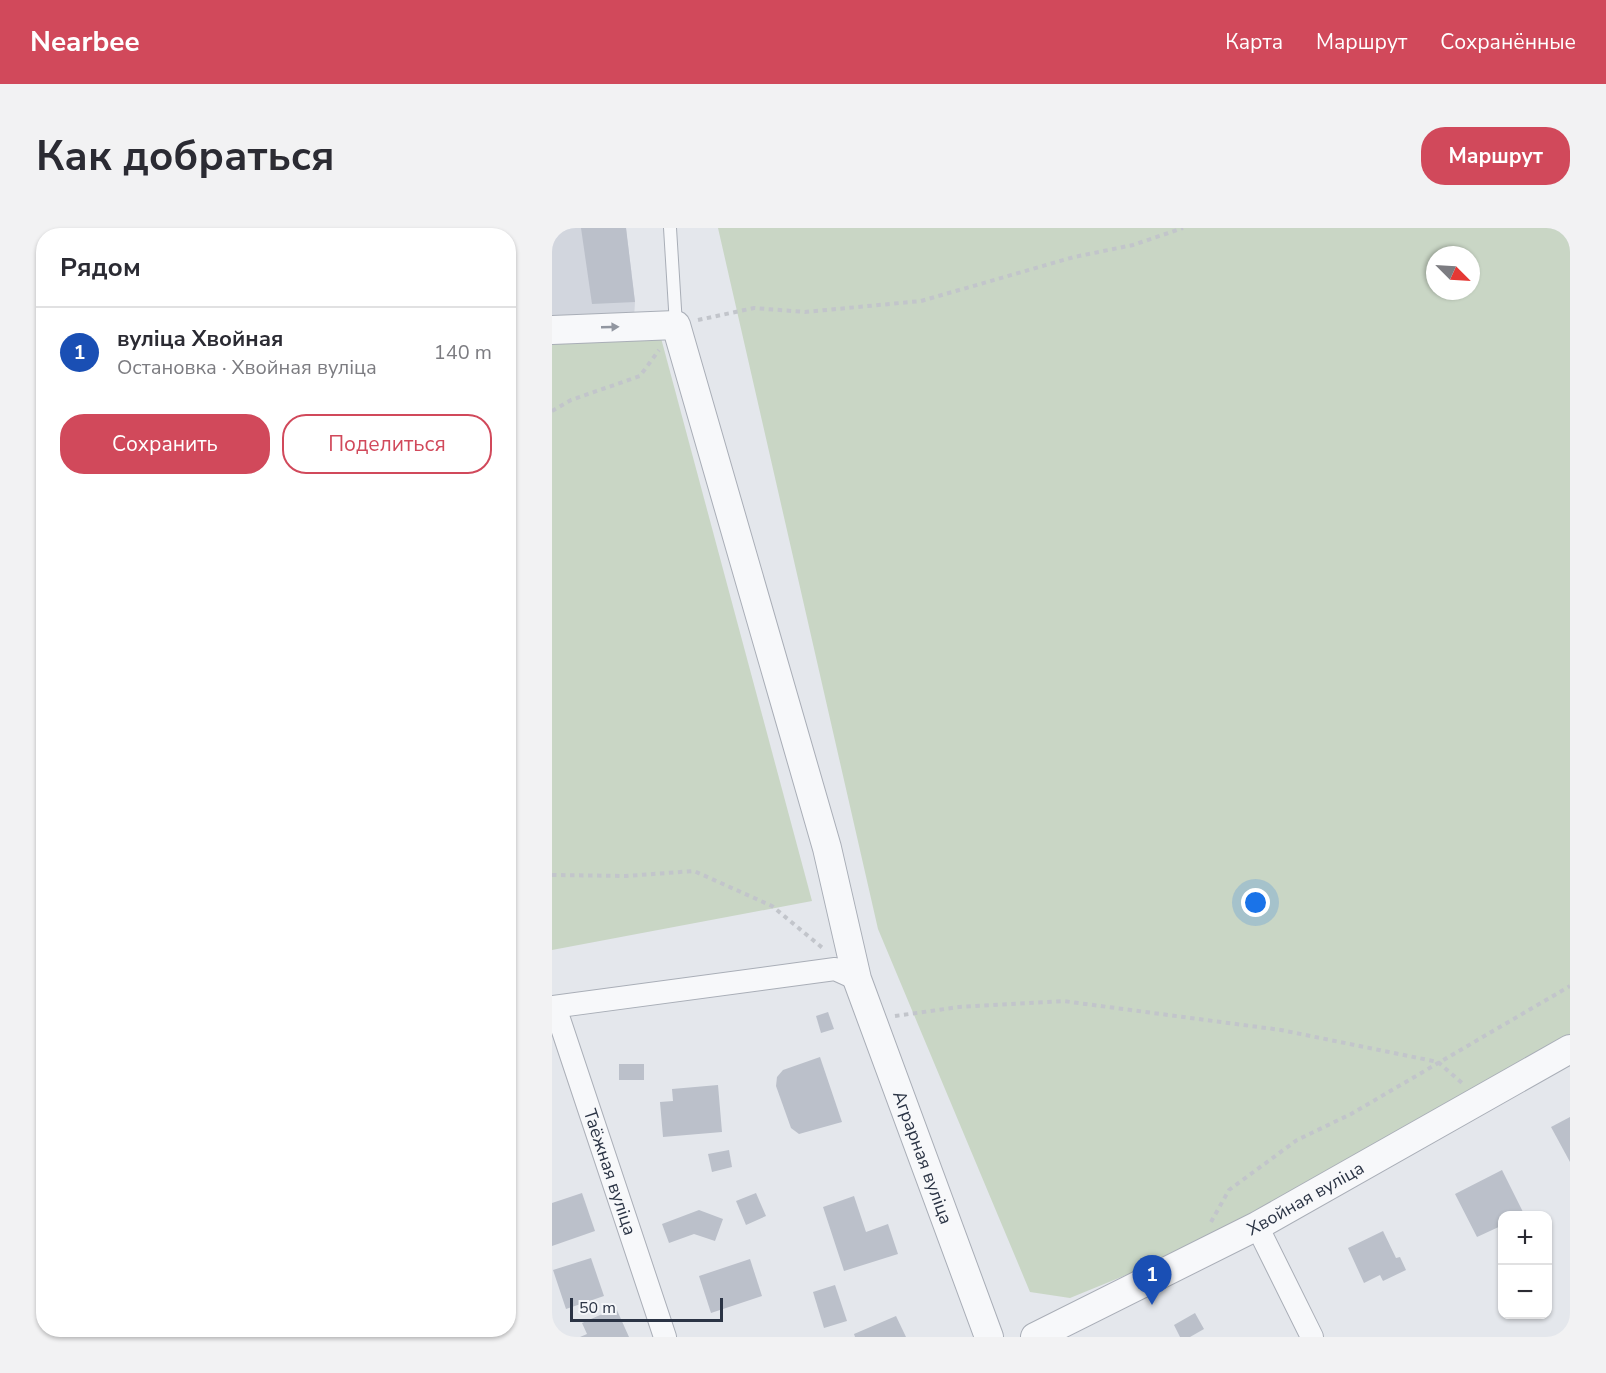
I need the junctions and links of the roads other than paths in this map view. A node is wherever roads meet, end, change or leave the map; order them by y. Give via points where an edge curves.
1 (670, 228) edge
2 (676, 325) junction
3 (552, 330) edge
4 (857, 979) junction
5 (554, 1007) edge
6 (1570, 1049) edge
7 (1257, 1226) junction
8 (665, 1337) edge
9 (989, 1337) edge
10 (1035, 1337) edge
11 (1312, 1337) edge

1 - 2 lane
3 -> 2 street
2 - 4 street, Аграрная вуліца via 827,848
4 - 5 street via 835,969
4 - 9 street, Аграрная вуліца
5 - 8 street, Таёжная вуліца
6 - 7 street, Хвойная вуліца
7 - 10 street, Хвойная вуліца
7 - 11 street

